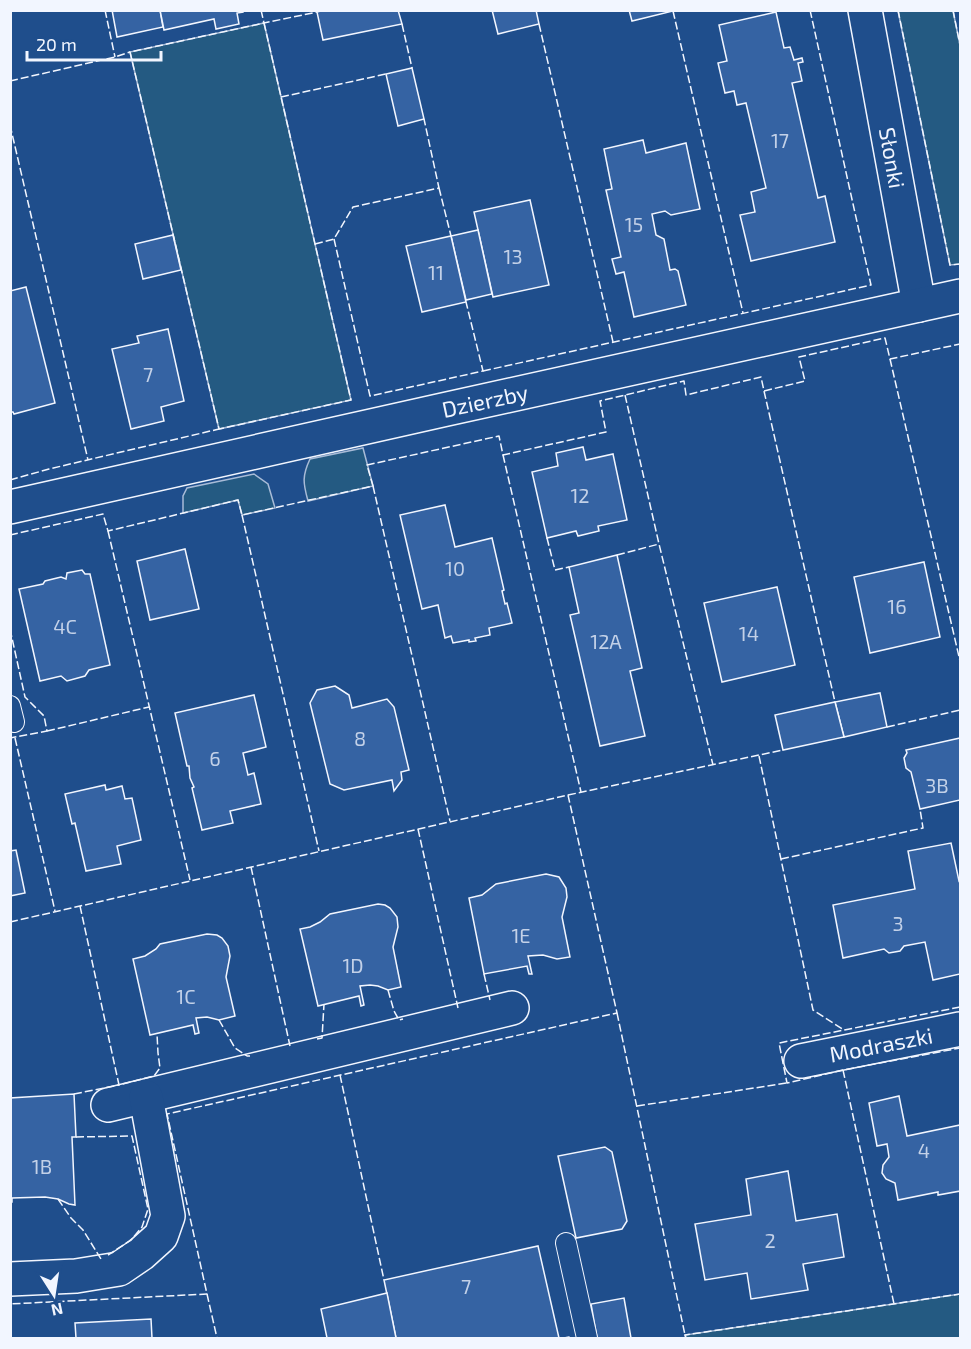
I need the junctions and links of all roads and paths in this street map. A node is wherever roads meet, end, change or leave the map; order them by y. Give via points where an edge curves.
1 (865, 10) edge
2 (960, 296) edge
3 (919, 305) junction
4 (10, 507) edge
5 (512, 1008) dead end
6 (960, 1029) edge
7 (801, 1061) dead end
8 (146, 1097) junction
9 (108, 1105) dead end
10 (566, 1243) dead end
11 (10, 1279) edge
12 (587, 1338) edge

1 - 3 street, Słonki
2 - 3 street, Dzierzby
3 - 4 street, Dzierzby
5 - 8 street
6 - 7 street, Modraszki
8 - 9 street
8 - 11 street via 168,1216 161,1236 119,1269 76,1276
10 - 12 lane

